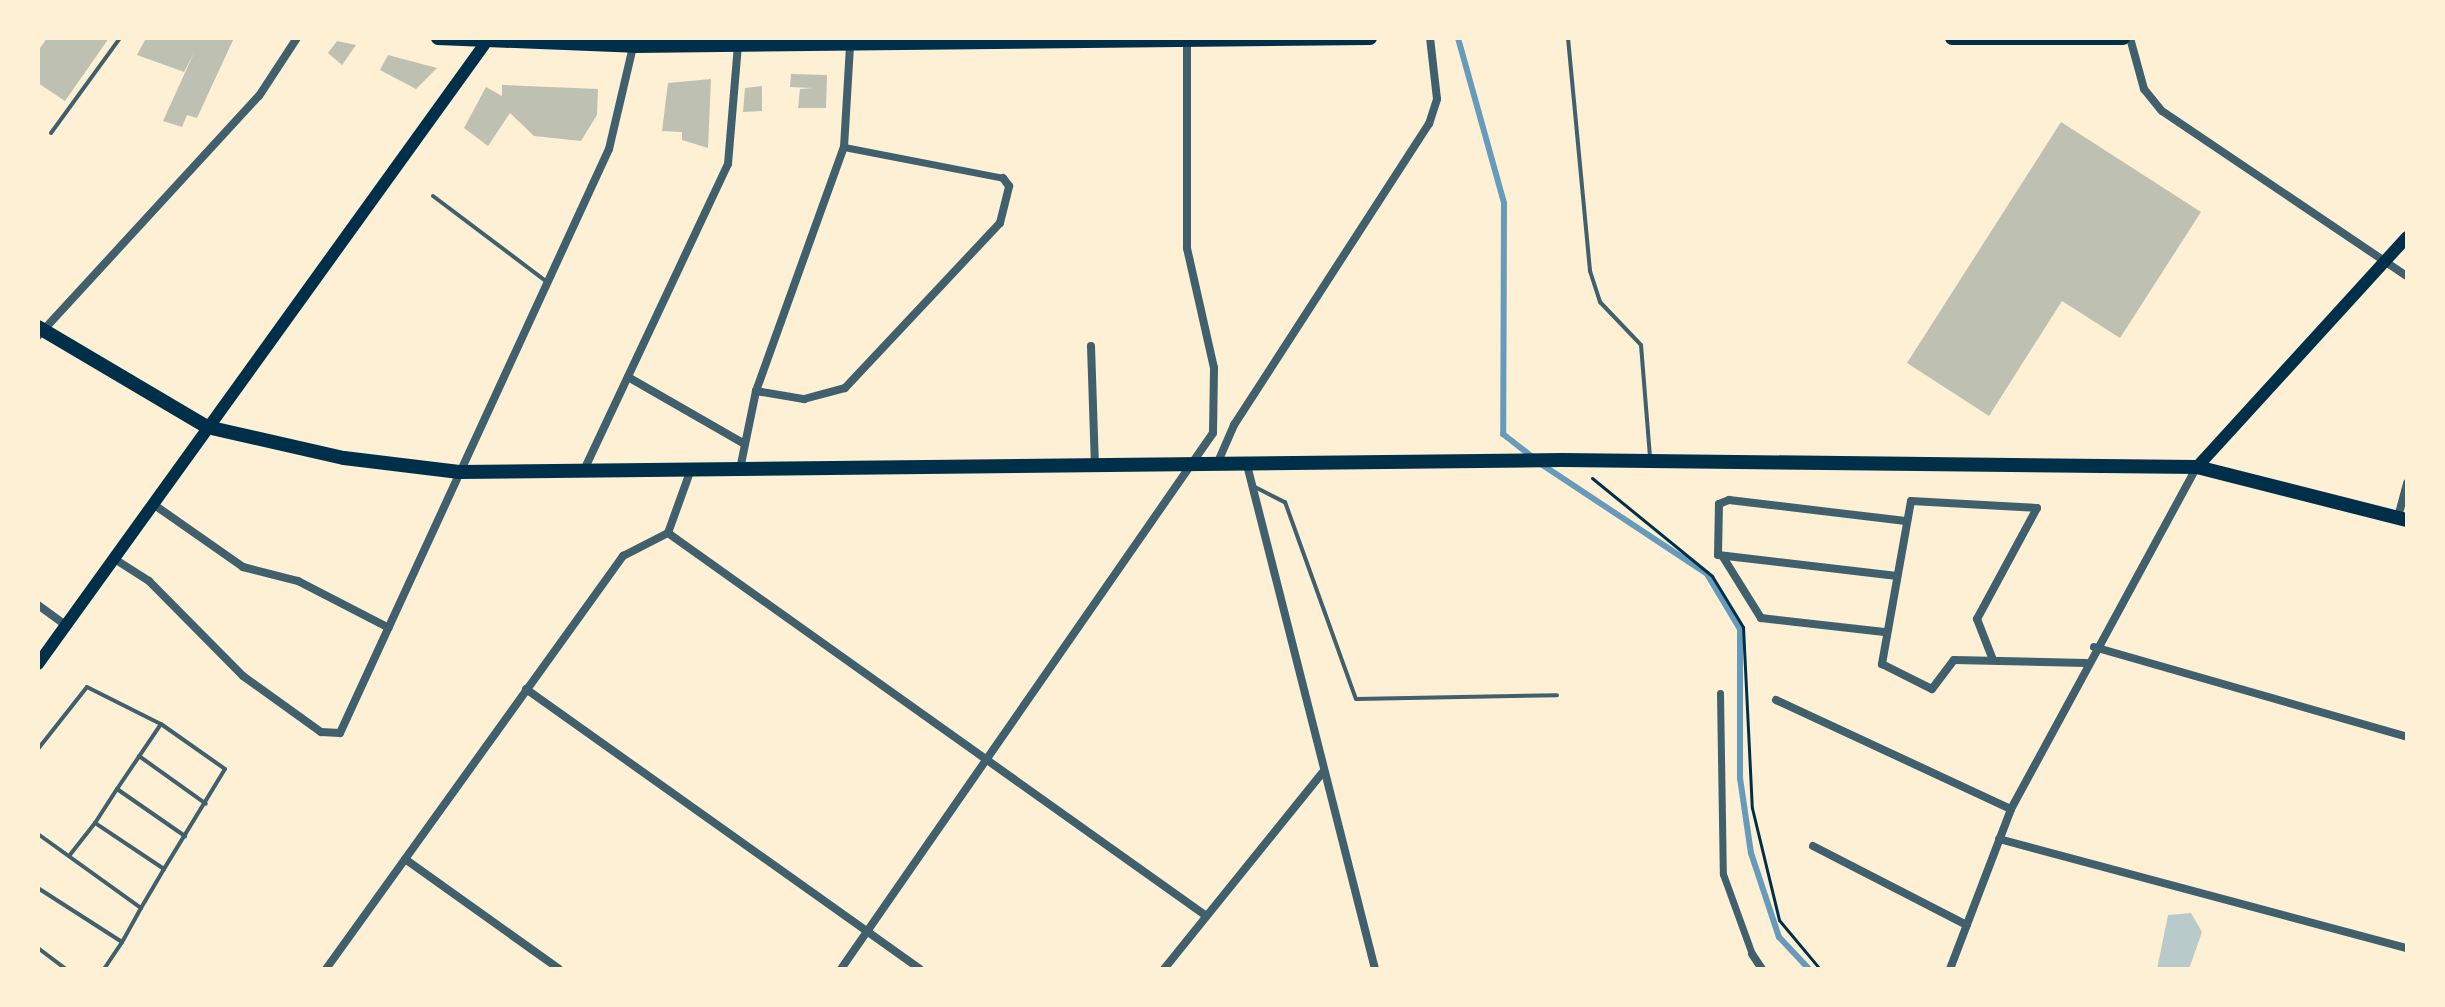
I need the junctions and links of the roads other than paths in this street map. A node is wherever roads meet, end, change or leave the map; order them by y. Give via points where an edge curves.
1 (120, 38) edge
2 (297, 38) edge
3 (438, 38) edge
4 (1370, 38) edge
5 (1430, 38) edge
6 (1568, 38) edge
7 (1952, 38) edge
8 (2123, 38) edge
9 (2130, 38) edge
10 (1041, 40) edge
11 (1187, 40) edge
12 (761, 41) edge
13 (918, 41) edge
14 (634, 42) edge
15 (738, 44) junction
16 (484, 45) junction
17 (850, 45) junction
18 (51, 133) dead end
19 (844, 147) junction
20 (1003, 178) joint
21 (433, 196) dead end
22 (2407, 237) edge
23 (2387, 258) junction
24 (2407, 276) edge
25 (547, 282) junction
26 (40, 331) edge
27 (1091, 346) dead end
28 (628, 377) junction
29 (756, 391) junction
30 (207, 427) junction
31 (743, 443) junction
32 (1650, 460) junction
33 (1197, 465) junction
34 (1217, 465) junction
35 (1247, 465) junction
36 (1095, 467) junction
37 (2197, 467) junction
38 (691, 469) junction
39 (740, 469) junction
40 (584, 470) junction
41 (459, 472) junction
42 (2407, 483) edge
43 (1251, 485) junction
44 (153, 504) junction
45 (2402, 519) edge
46 (1906, 521) junction
47 (668, 533) junction
48 (1723, 557) junction
49 (113, 558) junction
50 (1897, 576) junction
51 (38, 605) edge
52 (66, 625) junction
53 (389, 628) junction
54 (1884, 632) junction
55 (2094, 647) junction
56 (1993, 660) junction
57 (2086, 663) junction
58 (38, 664) edge
59 (526, 689) junction
60 (1720, 693) dead end
61 (1557, 695) dead end
62 (1776, 700) dead end
63 (161, 724) junction
64 (2407, 737) edge
65 (38, 749) edge
66 (139, 756) junction
67 (991, 761) junction
68 (1322, 773) junction
69 (117, 789) junction
70 (206, 804) junction
71 (2011, 809) junction
72 (95, 823) junction
73 (38, 834) edge
74 (185, 836) junction
75 (1999, 839) junction
76 (1813, 846) dead end
77 (69, 856) junction
78 (405, 859) junction
79 (164, 869) junction
80 (38, 888) edge
81 (141, 908) junction
82 (1205, 915) junction
83 (1967, 925) junction
84 (869, 930) junction
85 (122, 942) junction
86 (38, 948) edge
87 (2407, 948) edge
88 (1752, 954) joint
89 (66, 969) edge
90 (104, 969) edge
91 (326, 969) edge
92 (559, 969) edge
93 (841, 969) edge
94 (920, 969) edge
95 (1164, 969) edge
96 (1375, 969) edge
97 (1762, 969) edge
98 (1950, 969) edge

1 - 18 lane
2 - 26 street via 259,96
3 - 16 main road
4 - 11 main road
5 - 34 street via 1437,99 1429,124 1234,425
6 - 32 lane via 1590,271 1600,302 1641,345
7 - 8 main road
9 - 23 street via 2144,89 2162,111
10 - 11 main road
10 - 13 main road
11 - 33 street via 1187,248 1217,411
12 - 15 main road
12 - 17 main road
13 - 17 main road
14 - 15 main road
14 - 16 main road
14 - 25 street via 609,149
15 - 28 street via 728,164
16 - 30 main road
17 - 19 street
19 - 20 street
19 - 29 street
20 - 29 street via 1009,186 1000,223 845,388 804,399
21 - 25 lane
22 - 23 main road
23 - 24 street
23 - 37 main road
25 - 41 street
26 - 30 main road
27 - 36 street
28 - 31 street
28 - 40 street
29 - 31 street
30 - 41 main road via 344,458
30 - 44 main road
31 - 39 street
32 - 35 main road
32 - 37 main road
33 - 34 main road
33 - 36 main road
33 - 67 street
34 - 35 main road
35 - 43 street
36 - 39 main road
37 - 45 main road
37 - 55 street
38 - 39 main road
38 - 40 main road
38 - 47 street
40 - 41 main road
41 - 53 street
42 - 45 street
43 - 61 lane via 1285,502 1356,699
43 - 68 street
44 - 49 main road
44 - 53 street via 243,567 298,581
46 - 48 street via 1729,500 1719,504 1714,548
46 - 50 street
46 - 56 street via 1911,501 2037,508 1977,619
47 - 59 street via 623,556
47 - 67 street
48 - 50 street
48 - 54 street via 1761,618
49 - 52 main road
49 - 53 street via 149,581 214,650 296,717 337,735
50 - 54 street
51 - 52 street
52 - 58 main road
54 - 56 street via 1882,664 1928,689 1954,660
55 - 57 street
55 - 64 street
56 - 57 street
57 - 71 street
59 - 78 street
59 - 84 street
60 - 88 street via 1723,874
62 - 71 street
63 - 65 lane via 87,687
63 - 66 lane
63 - 70 lane via 222,763 224,780
66 - 69 lane
66 - 70 lane
67 - 82 street
67 - 84 street
68 - 82 street
68 - 96 street
69 - 72 lane
69 - 74 lane
70 - 74 lane
71 - 75 street
72 - 77 lane
72 - 79 lane
73 - 77 lane
74 - 79 lane
75 - 83 street
75 - 87 street
76 - 83 street
77 - 81 lane
78 - 91 street
78 - 92 street
79 - 81 lane
80 - 85 lane
81 - 85 lane
82 - 95 street
83 - 98 street
84 - 93 street
84 - 94 street
85 - 90 lane
86 - 89 lane
88 - 97 street

